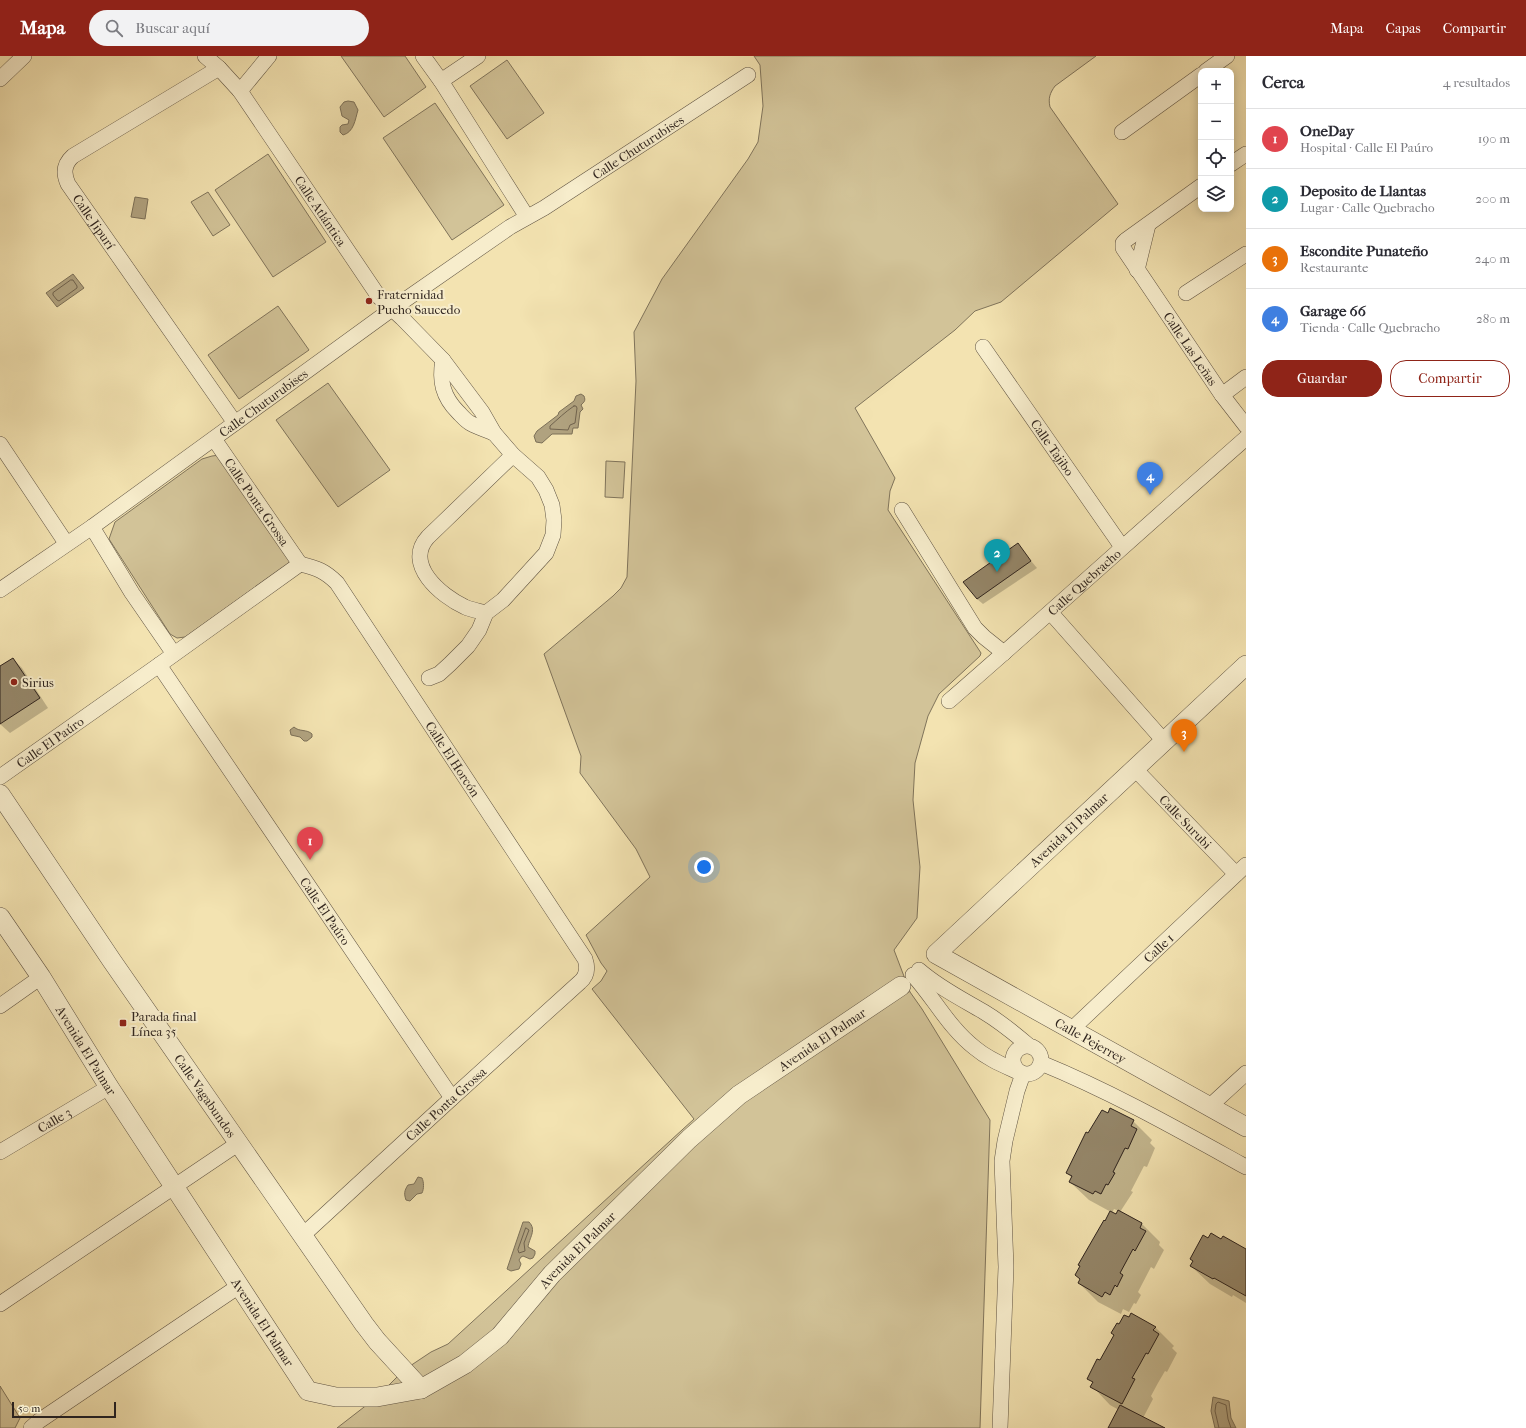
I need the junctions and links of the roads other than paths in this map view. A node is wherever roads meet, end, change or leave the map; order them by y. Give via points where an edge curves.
1 (24, 56) edge
2 (205, 56) edge
3 (269, 56) edge
4 (423, 56) edge
5 (478, 56) edge
6 (1227, 56) edge
7 (219, 68) junction
8 (1210, 68) edge
9 (748, 75) dead end
10 (1198, 77) edge
11 (0, 79) edge
12 (441, 81) junction
13 (240, 91) junction
14 (1122, 132) dead end
15 (1246, 154) edge
16 (1234, 162) edge
17 (1198, 188) edge
18 (527, 217) junction
19 (1246, 254) edge
20 (1186, 293) dead end
21 (392, 310) junction
22 (983, 347) dead end
23 (443, 360) junction
24 (1246, 377) edge
25 (1222, 395) junction
26 (235, 423) junction
27 (1246, 426) edge
28 (494, 433) junction
29 (1246, 438) edge
30 (214, 439) junction
31 (0, 444) edge
32 (513, 455) junction
33 (902, 510) dead end
34 (92, 527) junction
35 (66, 543) junction
36 (1122, 547) junction
37 (300, 564) junction
38 (0, 590) edge
39 (486, 613) junction
40 (1051, 613) junction
41 (1004, 653) junction
42 (174, 654) junction
43 (159, 665) junction
44 (1246, 665) edge
45 (429, 678) dead end
46 (949, 701) dead end
47 (1164, 741) junction
48 (1135, 769) junction
49 (0, 777) edge
50 (0, 794) edge
51 (1241, 869) edge
52 (0, 917) edge
53 (936, 954) junction
54 (586, 971) joint
55 (911, 977) junction
56 (41, 978) junction
57 (0, 1006) edge
58 (1071, 1030) junction
59 (1028, 1045) junction
60 (1041, 1063) junction
61 (1021, 1073) junction
62 (1246, 1073) edge
63 (109, 1087) junction
64 (452, 1098) junction
65 (1210, 1106) junction
66 (1246, 1127) edge
67 (239, 1143) junction
68 (0, 1152) edge
69 (1246, 1167) edge
70 (174, 1187) junction
71 (303, 1235) junction
72 (239, 1286) junction
73 (0, 1304) edge
74 (421, 1389) junction
75 (31, 1428) edge
76 (1000, 1428) edge

1 - 11 street
2 - 7 street, Calle Atlántica
3 - 13 street
4 - 12 street
5 - 12 street
6 - 8 street
7 - 13 street, Calle Atlántica
7 - 26 street, Calle Jipurí via 73,156 67,162 65,175 68,184
9 - 18 street, Calle Chuturubises
10 - 14 street
12 - 18 street
13 - 21 street, Calle Atlántica via 379,297
15 - 16 street
17 - 25 street, Calle Las Leñas via 1148,225 1137,270
18 - 21 street, Calle Chuturubises
19 - 20 street
21 - 23 street, Calle Atlántica
21 - 26 street, Calle Chuturubises
22 - 36 street, Calle Tajibo
23 - 28 street, Calle Atlántica via 482,412
23 - 28 street via 441,378 452,406 468,423
24 - 25 street
25 - 27 street, Calle Las Leñas
26 - 30 street, Calle Chuturubises
28 - 32 street, Calle Atlántica
29 - 36 street, Calle Quebracho
30 - 34 street, Calle Chuturubises
30 - 37 street, Calle Ponta Grossa
31 - 35 street
32 - 39 street, Calle Atlántica via 538,477 546,490 552,505 553,535 546,553 503,600
32 - 39 street via 428,537 419,552 422,568 443,593 466,607
33 - 41 street via 975,628
34 - 35 street, Calle Chuturubises
34 - 42 street via 132,593
35 - 38 street, Calle Chuturubises
36 - 40 street, Calle Quebracho
37 - 42 street, Calle El Paúro
37 - 54 street, Calle El Horcón via 328,574 337,583 585,959
39 - 45 street via 468,646 439,674
40 - 41 street
40 - 47 street, Calle Quebracho
41 - 46 street
42 - 43 street, Calle El Paúro
43 - 49 street, Calle El Paúro
43 - 64 street, Calle El Paúro
44 - 47 street, Avenida El Palmar
47 - 48 street, Avenida El Palmar
48 - 51 street, Calle Surubi
48 - 53 street, Avenida El Palmar
50 - 67 street, Calle Vagabundos
51 - 58 street, Calle 1
52 - 56 street, Avenida El Palmar
53 - 55 street, Avenida El Palmar
53 - 58 street, Calle Pejerrey
54 - 64 street, Calle Ponta Grossa via 580,982
55 - 59 street via 926,976 985,1012
55 - 61 street via 974,1048 992,1060
55 - 74 street, Avenida El Palmar via 739,1095 689,1139 552,1274 500,1336 465,1364
56 - 57 street
56 - 63 street, Avenida El Palmar
58 - 65 street, Calle Pejerrey
59 - 60 street via 1037,1050
59 - 61 street via 1018,1048 1012,1057 1014,1068
60 - 61 street via 1034,1072
60 - 69 street via 1165,1121
61 - 76 street via 1002,1161 1006,1267
62 - 65 street
63 - 68 street, Calle 3
63 - 70 street, Avenida El Palmar
64 - 71 street, Calle Ponta Grossa
65 - 66 street, Calle Pejerrey
67 - 70 street
67 - 71 street, Calle Vagabundos
70 - 72 street, Avenida El Palmar
70 - 73 street
71 - 74 street, Calle Vagabundos via 377,1341
72 - 74 street, Avenida El Palmar via 308,1390 336,1397 376,1397
72 - 75 street

